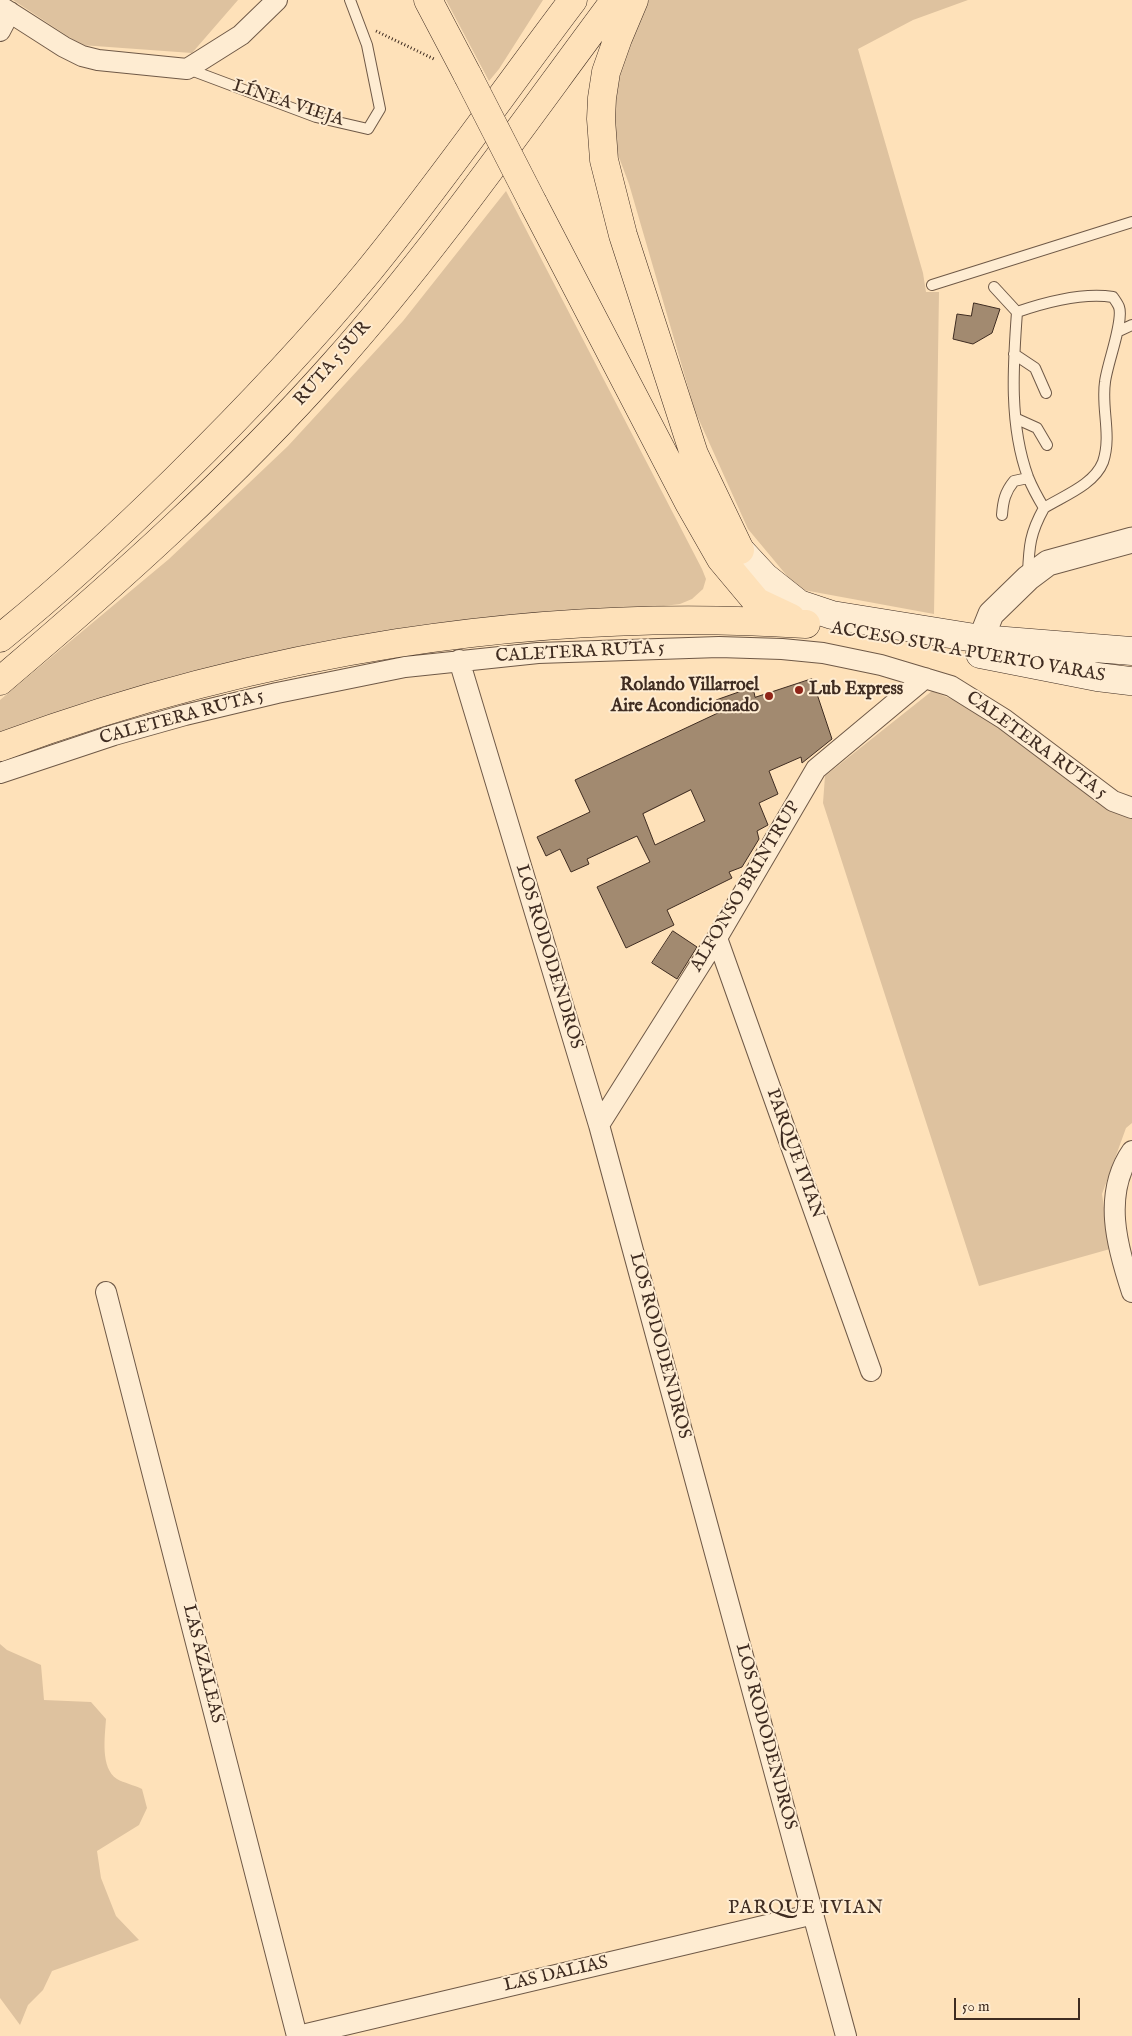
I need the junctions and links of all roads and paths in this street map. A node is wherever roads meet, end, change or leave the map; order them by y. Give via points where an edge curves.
1 (277, 0) edge
2 (350, 0) edge
3 (428, 0) edge
4 (615, 0) edge
5 (634, 0) edge
6 (567, 5) edge
7 (5, 9) edge
8 (358, 22) junction
9 (0, 31) edge
10 (187, 69) junction
11 (468, 76) junction
12 (1132, 222) edge
13 (932, 285) dead end
14 (994, 287) dead end
15 (1016, 312) junction
16 (1132, 325) edge
17 (1119, 331) junction
18 (1014, 354) junction
19 (1046, 392) dead end
20 (1017, 420) junction
21 (1047, 445) dead end
22 (1028, 478) junction
23 (689, 503) junction
24 (1044, 508) junction
25 (1002, 515) dead end
26 (1132, 540) edge
27 (740, 550) junction
28 (1028, 578) junction
29 (806, 624) junction
30 (0, 638) edge
31 (981, 639) junction
32 (1132, 651) edge
33 (459, 660) junction
34 (925, 678) junction
35 (0, 681) edge
36 (1130, 681) dead end
37 (0, 747) edge
38 (0, 773) edge
39 (1132, 808) edge
40 (717, 938) junction
41 (599, 1125) junction
42 (1132, 1152) edge
43 (106, 1292) dead end
44 (1132, 1292) edge
45 (871, 1371) dead end
46 (814, 1914) junction
47 (297, 2036) edge
48 (846, 2036) edge

1 - 10 street via 241,35
2 - 8 lane, LÍNEA VIEJA
3 - 11 highway
4 - 35 highway, RUTA 5 SUR via 434,242 337,361 200,504
5 - 27 highway via 606,72 601,119 604,160 623,235 694,454
6 - 30 highway, RUTA 5 SUR via 397,235 329,319 239,417 127,527
7 - 9 street
7 - 10 street via 82,56
8 - 10 lane, LÍNEA VIEJA via 367,45 380,110 368,129 316,117
8 - 11 path
11 - 23 highway, bridge
12 - 13 lane
14 - 15 lane
15 - 17 lane via 1043,303 1091,296 1113,297 1120,309
15 - 18 lane
16 - 17 lane
17 - 24 lane via 1111,351 1105,383 1107,436 1103,462 1091,479
18 - 19 lane via 1036,368
18 - 20 lane via 1012,381
20 - 21 lane via 1037,428
20 - 22 lane via 1020,451
22 - 24 lane
22 - 25 lane via 1014,481 1006,491
23 - 27 highway
23 - 29 highway via 721,559 757,602
24 - 28 lane via 1034,525 1029,544
26 - 28 street via 1048,563
27 - 31 main road, ACCESO SUR A PUERTO VARAS via 765,577 800,604 832,615
28 - 31 street via 991,614
29 - 36 main road, ACCESO SUR A PUERTO VARAS
29 - 37 highway via 743,620 626,621 487,631 423,640 222,679 111,710
31 - 32 main road, ACCESO SUR A PUERTO VARAS
33 - 34 street, CALETERA RUTA 5 via 633,649 782,649 823,653
33 - 38 street, CALETERA RUTA 5 via 342,679 185,715
33 - 41 street, LOS RODODENDROS
34 - 39 street, CALETERA RUTA 5 via 951,686 972,698 1113,801
34 - 40 street, ALFONSO BRINTRUP via 816,770
40 - 41 street, ALFONSO BRINTRUP
40 - 45 street, PARQUE IVIAN
41 - 46 street, LOS RODODENDROS
42 - 44 street via 1120,1172 1115,1206 1119,1247
43 - 47 street, LAS AZALEAS
46 - 47 street, LAS DALIAS
46 - 48 street, LOS RODODENDROS

